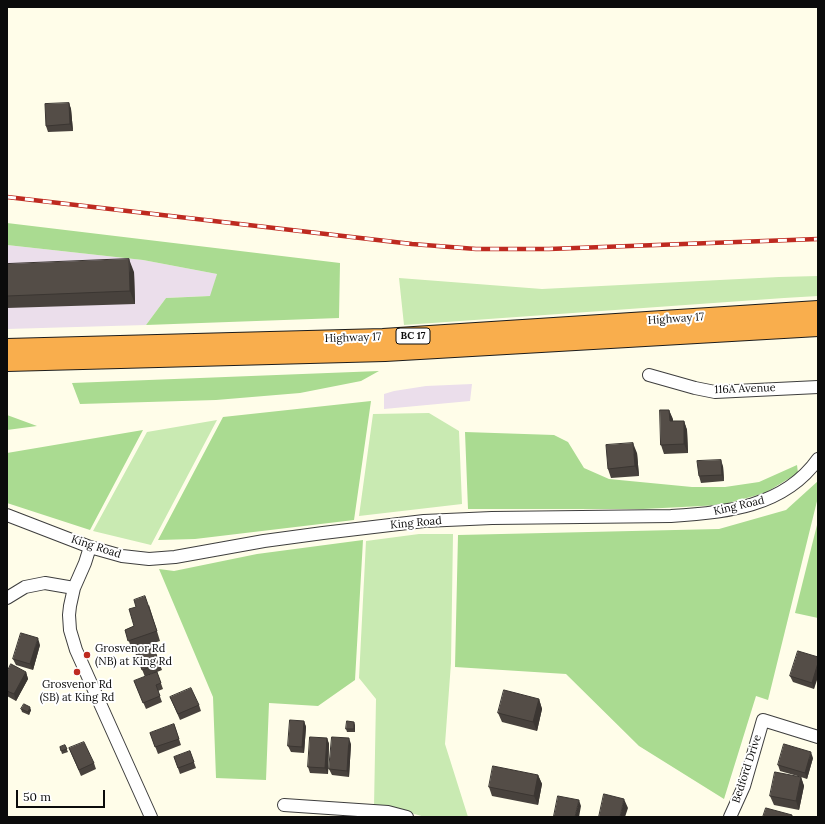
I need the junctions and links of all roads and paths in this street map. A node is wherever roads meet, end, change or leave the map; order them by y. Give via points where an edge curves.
1 (818, 310) edge
2 (818, 327) edge
3 (7, 348) edge
4 (7, 362) edge
5 (649, 374) dead end
6 (818, 386) edge
7 (818, 459) edge
8 (7, 515) edge
9 (90, 547) junction
10 (74, 588) junction
11 (7, 598) edge
12 (818, 737) edge
13 (284, 805) dead end
14 (151, 817) edge
15 (406, 817) edge
16 (730, 817) edge

1 - 3 highway, Highway 17 / BC 17 via 383,338
2 - 4 highway, Highway 17 / BC 17 via 385,352
5 - 6 street, 116A Avenue via 715,392
7 - 9 street, King Road via 796,482 768,499 739,508 693,515 424,521 264,541 157,559 122,556
8 - 9 street, King Road
9 - 10 street
10 - 11 street via 45,583 25,587
10 - 14 street via 70,624 76,650
12 - 16 street, Bedford Drive via 762,720 744,786
13 - 15 street via 388,812

